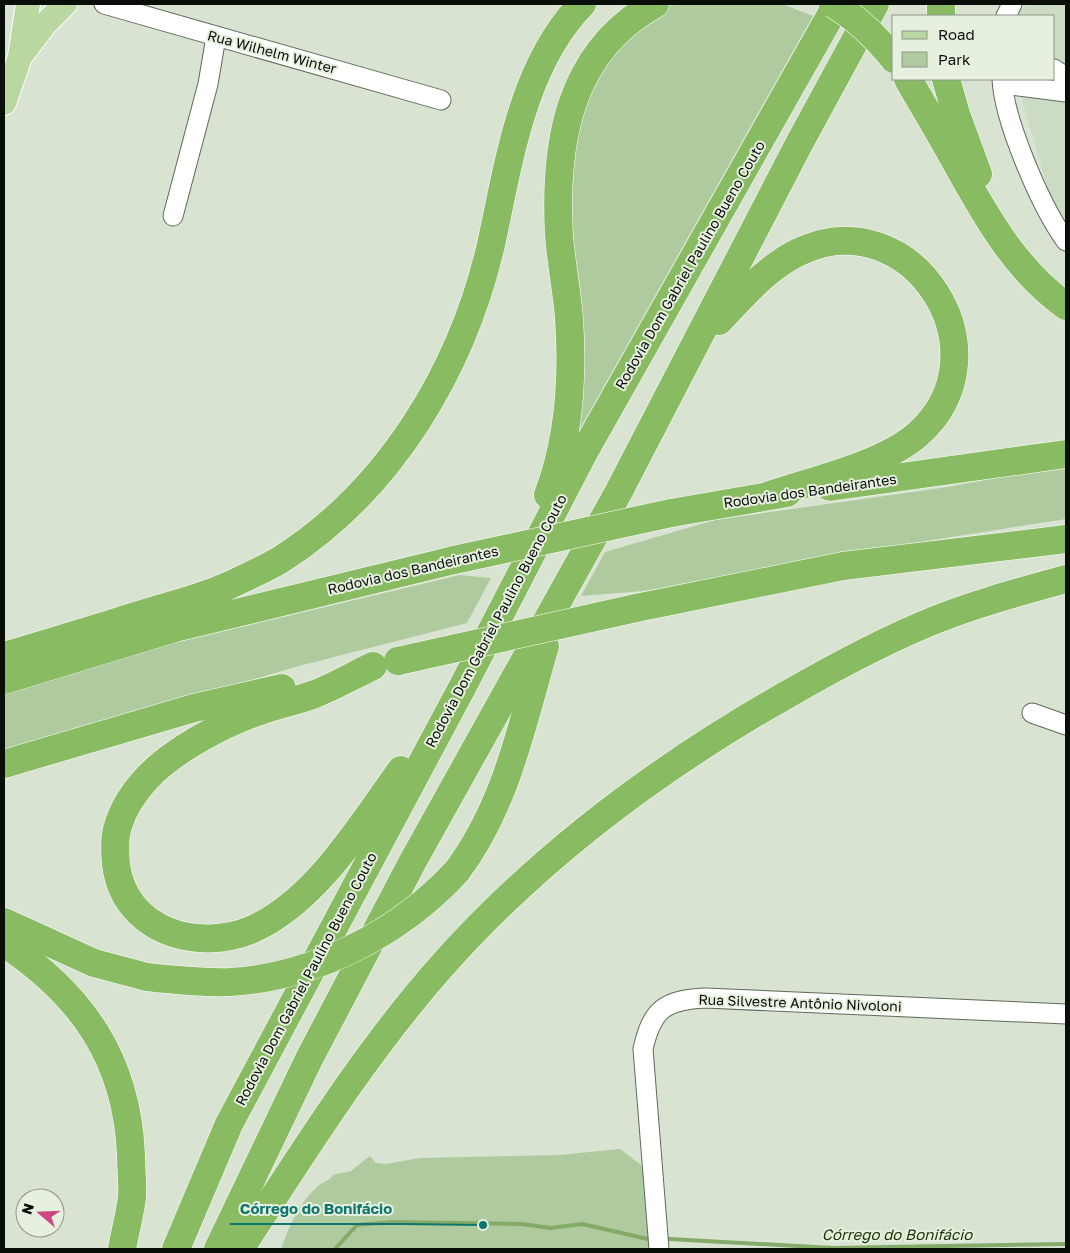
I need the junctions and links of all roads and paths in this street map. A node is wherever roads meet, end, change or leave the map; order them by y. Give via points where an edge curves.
1 (28, 4) edge
2 (34, 4) edge
3 (66, 4) edge
4 (104, 4) edge
5 (582, 4) edge
6 (655, 4) edge
7 (833, 4) edge
8 (837, 4) edge
9 (875, 4) edge
10 (216, 37) junction
11 (20, 57) junction
12 (892, 57) edge
13 (1055, 70) edge
14 (1066, 77) edge
15 (909, 80) edge
16 (946, 80) edge
17 (1002, 81) edge
18 (1066, 92) edge
19 (440, 100) dead end
20 (4, 103) edge
21 (173, 216) dead end
22 (1066, 241) edge
23 (1060, 301) edge
24 (696, 346) junction
25 (1066, 454) edge
26 (770, 495) junction
27 (1066, 539) edge
28 (1066, 579) edge
29 (514, 588) junction
30 (560, 596) junction
31 (4, 656) edge
32 (386, 664) junction
33 (4, 680) edge
34 (464, 684) junction
35 (1032, 713) dead end
36 (1066, 725) edge
37 (4, 764) edge
38 (4, 922) edge
39 (4, 943) edge
40 (1066, 1014) edge
41 (122, 1249) edge
42 (176, 1249) edge
43 (218, 1249) edge
44 (240, 1249) edge
45 (659, 1249) edge

1 - 11 main road
2 - 3 main road via 50,10
3 - 11 main road via 45,24
4 - 10 street, Rua Wilhelm Winter
5 - 31 highway via 556,36 526,102 513,144 486,267 473,310 451,361 428,406 372,480 349,504 287,555 227,586
6 - 29 highway via 625,24 600,50 582,77 568,112 558,192 570,351 564,437 552,486
7 - 12 highway, bridge via 868,29
8 - 29 highway, Rodovia Dom Gabriel Paulino Bueno Couto via 588,444
9 - 24 highway
10 - 19 street, Rua Wilhelm Winter
10 - 21 street via 204,102
11 - 20 main road
13 - 14 street
15 - 23 highway via 981,208 1025,270
16 - 23 highway via 971,157 989,197
17 - 18 street
17 - 22 street via 1022,154 1036,189
24 - 26 highway via 750,288 781,262 822,243 860,242 902,258 934,288 944,306 953,337 954,366 946,396 931,420 902,446 882,456
24 - 30 highway
25 - 26 highway, Rodovia dos Bandeirantes
26 - 33 highway, Rodovia dos Bandeirantes, bridge via 454,560 175,628
27 - 32 highway, bridge via 843,566
28 - 44 highway via 935,620 833,668 720,732 611,809 532,873 441,967 370,1055
29 - 34 highway, Rodovia Dom Gabriel Paulino Bueno Couto
30 - 38 highway, bridge via 514,756 499,799 478,841 442,887 409,914 361,944 331,958 262,978 188,982 147,977 94,963
30 - 43 highway via 308,1059
32 - 34 highway via 315,694 255,713 212,733 174,755 148,777 129,803 118,826 115,853 122,888 150,921 190,939 222,938 255,928 286,910 321,877 362,825
32 - 37 highway via 194,708
34 - 42 highway, Rodovia Dom Gabriel Paulino Bueno Couto via 229,1124
35 - 36 street
39 - 41 highway via 59,986 86,1016 115,1070 128,1116 131,1157 132,1196
40 - 45 street, Rua Silvestre Antônio Nivoloni via 705,998 680,999 666,1006 649,1025 643,1049

